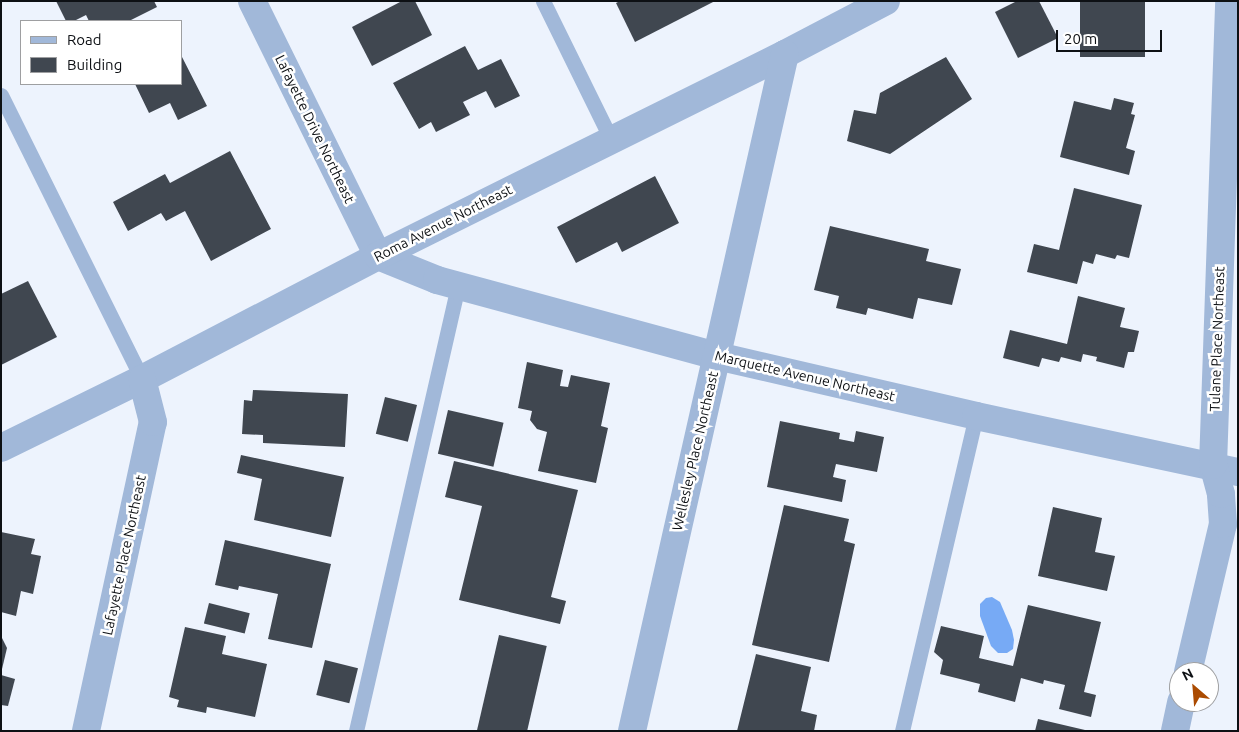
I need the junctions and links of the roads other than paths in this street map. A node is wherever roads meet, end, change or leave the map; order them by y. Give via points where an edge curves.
1 (252, 1) edge
2 (543, 1) edge
3 (886, 1) edge
4 (1229, 1) edge
5 (850, 9) edge
6 (785, 54) junction
7 (1, 96) edge
8 (611, 139) junction
9 (378, 256) junction
10 (458, 285) junction
11 (717, 356) junction
12 (142, 380) junction
13 (976, 416) junction
14 (1, 448) edge
15 (1225, 468) edge
16 (1190, 662) edge
17 (1179, 712) edge
18 (86, 731) edge
19 (356, 731) edge
20 (632, 731) edge
21 (902, 731) edge
22 (1175, 731) edge

1 - 9 street, Lafayette Drive Northeast
2 - 8 lane
3 - 5 street, Roma Avenue Northeast
4 - 15 street, Tulane Place Northeast
5 - 6 street, Roma Avenue Northeast
6 - 8 street, Roma Avenue Northeast
6 - 11 street, Wellesley Place Northeast
7 - 12 lane
8 - 9 street, Roma Avenue Northeast
9 - 10 street, Marquette Avenue Northeast
9 - 12 street, Roma Avenue Northeast
10 - 11 street, Marquette Avenue Northeast
10 - 19 lane
11 - 13 street, Marquette Avenue Northeast
11 - 20 street, Wellesley Place Northeast
12 - 14 street, Roma Avenue Northeast
12 - 18 street, Lafayette Place Northeast via 153,422
13 - 15 street, Marquette Avenue Northeast
13 - 21 lane
15 - 16 street, Tulane Place Northeast via 1221,494 1222,524
17 - 22 street

